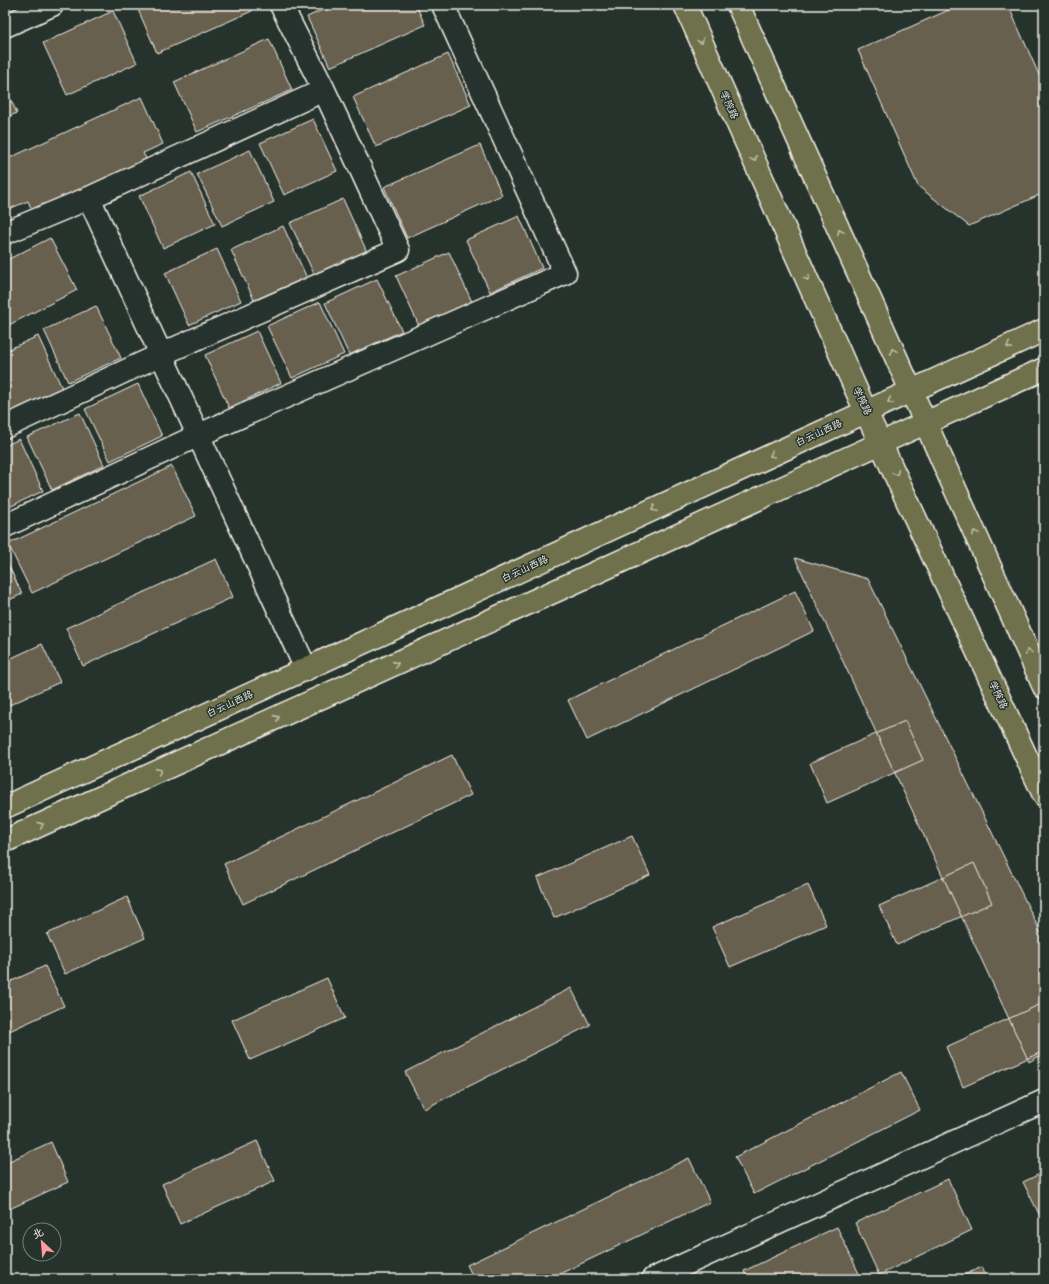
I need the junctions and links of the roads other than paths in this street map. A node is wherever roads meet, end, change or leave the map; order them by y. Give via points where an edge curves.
1 (52, 5) edge
2 (281, 5) edge
3 (443, 5) edge
4 (685, 5) edge
5 (738, 5) edge
6 (6, 23) edge
7 (324, 90) junction
8 (90, 198) junction
9 (5, 233) edge
10 (1044, 330) edge
11 (162, 354) junction
12 (1044, 369) edge
13 (911, 391) junction
14 (866, 412) junction
15 (925, 423) junction
16 (5, 426) edge
17 (199, 435) junction
18 (882, 443) junction
19 (5, 526) edge
20 (306, 670) junction
21 (1044, 688) edge
22 (1044, 794) edge
23 (5, 807) edge
24 (5, 841) edge
25 (1044, 1101) edge
26 (653, 1279) edge

1 - 6 street
2 - 7 street
3 - 17 street via 565,272
4 -> 14 main road, 学院路
13 -> 5 main road
7 - 8 street
7 - 11 street via 398,250
8 - 9 street
8 - 11 street
10 -> 13 main road, 白云山西路
11 - 16 street
11 - 17 street
12 - 15 main road
13 -> 14 main road, 白云山西路
13 - 15 main road
14 - 18 main road, 学院路
14 -> 20 main road, 白云山西路
15 - 18 main road
21 -> 15 main road
17 - 19 street
17 - 20 street
18 -> 22 main road, 学院路
24 -> 18 main road
20 - 23 main road, 白云山西路
25 - 26 street

